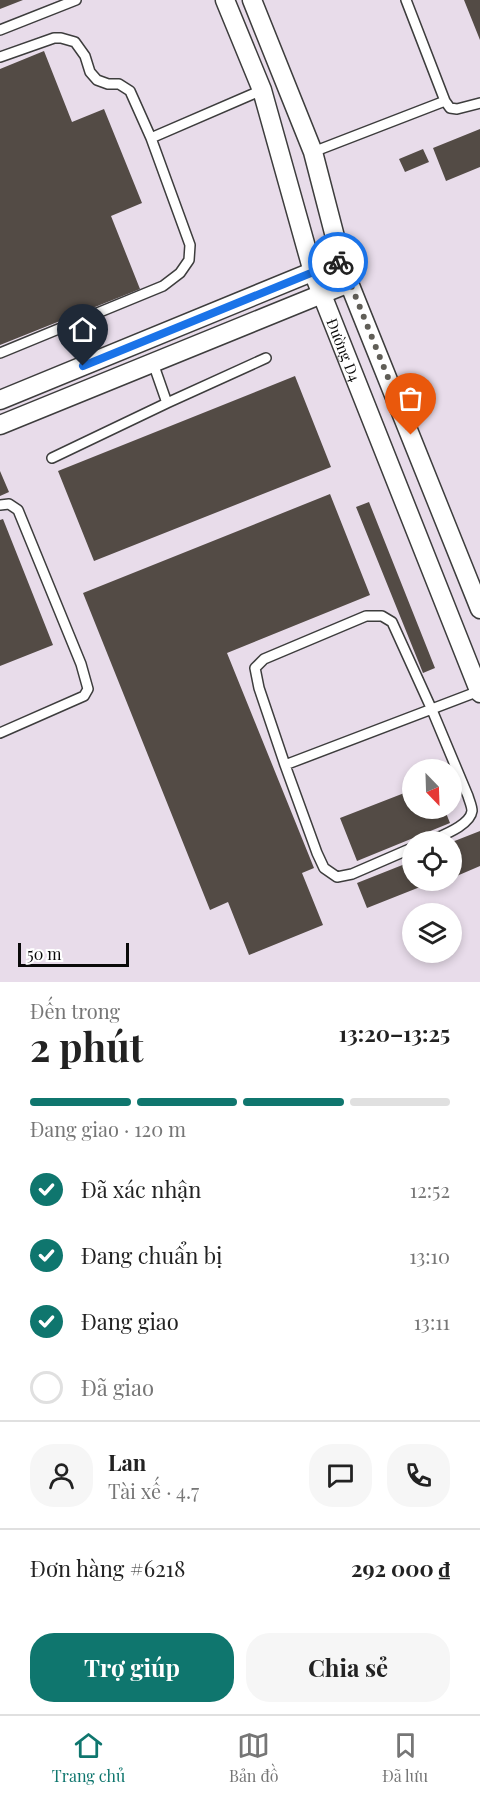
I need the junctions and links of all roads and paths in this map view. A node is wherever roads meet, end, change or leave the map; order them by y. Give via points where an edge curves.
1 (76, 0) edge
2 (225, 0) edge
3 (252, 0) edge
4 (406, 0) edge
5 (0, 30) edge
6 (0, 57) edge
7 (262, 90) junction
8 (445, 101) junction
9 (480, 103) edge
10 (151, 138) junction
11 (313, 152) junction
12 (341, 260) junction
13 (313, 272) junction
14 (349, 283) junction
15 (322, 295) junction
16 (0, 353) edge
17 (266, 358) dead end
18 (153, 363) junction
19 (0, 400) edge
20 (167, 402) junction
21 (0, 425) edge
22 (52, 458) dead end
23 (0, 505) edge
24 (480, 609) edge
25 (480, 692) edge
26 (432, 710) junction
27 (0, 733) edge
28 (285, 765) junction
29 (451, 831) edge
30 (402, 852) edge

1 - 5 lane
2 - 7 street, Đường D4
3 - 11 street, Đường D4
4 - 8 lane
6 - 10 lane via 54,38 75,42 97,80 119,84 130,91
7 - 10 lane
7 - 13 street, Đường D4
8 - 9 lane via 450,108 457,109
8 - 11 lane
10 - 16 lane via 190,245 189,260 180,273 163,286
11 - 12 street, Đường D4
12 - 13 street
12 - 14 street, Đường D4
13 - 15 street, Đường D4
13 - 19 street
14 - 15 street
14 - 24 street, Đường D4
15 - 18 street
15 - 25 street, Đường D4
17 - 20 lane
18 - 20 lane
18 - 21 street
20 - 22 lane
23 - 27 lane via 9,504 18,510 88,689 84,696
25 - 26 lane
26 - 28 lane
26 - 28 lane via 392,622 382,616 366,615 264,659 255,668
26 - 29 lane via 472,810 468,821
28 - 30 lane via 324,868 337,877 352,874

